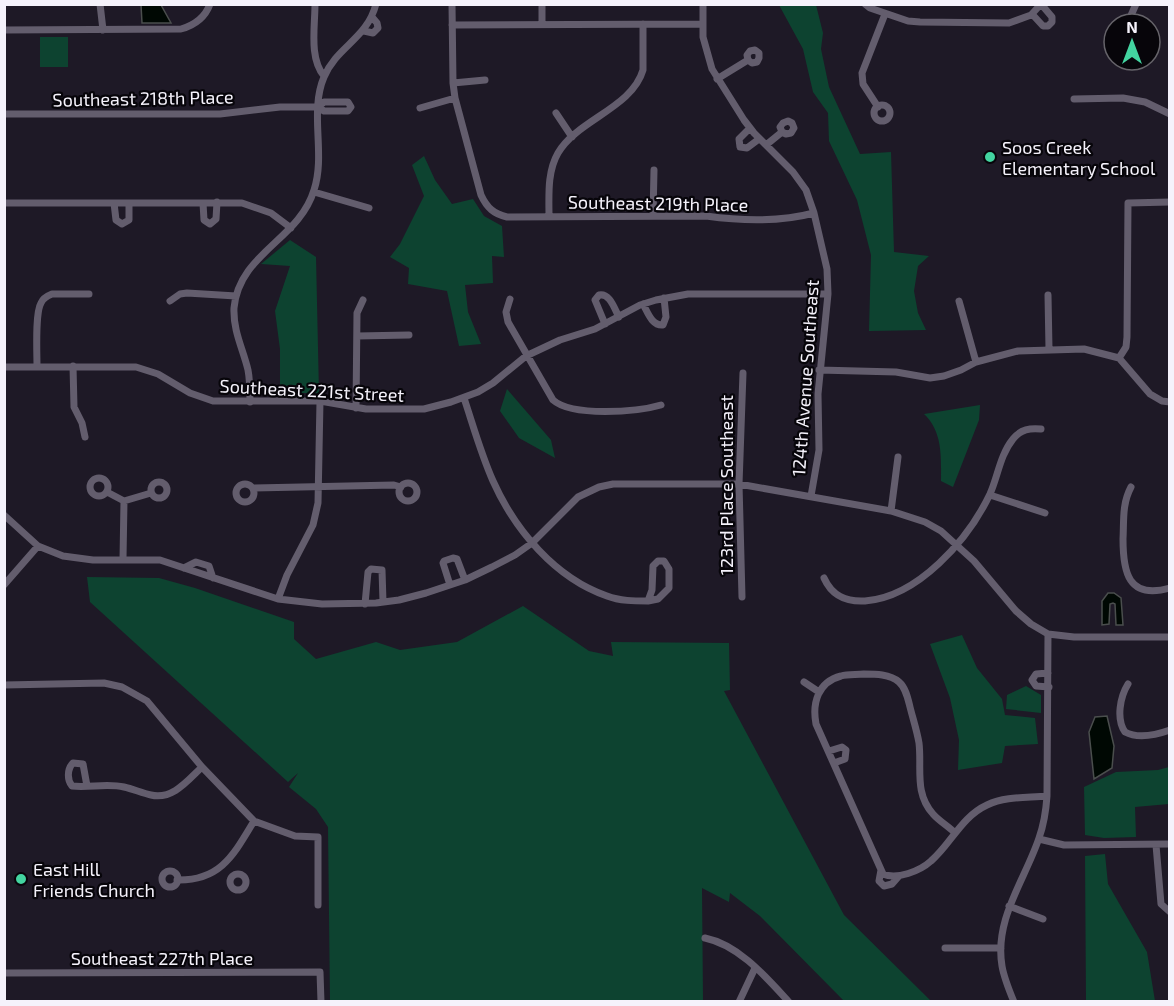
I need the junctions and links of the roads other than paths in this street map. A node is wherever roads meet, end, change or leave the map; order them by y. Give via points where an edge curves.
1 (100, 4) edge
2 (210, 4) edge
3 (315, 4) edge
4 (376, 4) edge
5 (452, 4) edge
6 (542, 4) edge
7 (703, 4) edge
8 (865, 4) edge
9 (1035, 12) dead end
10 (885, 14) junction
11 (542, 24) junction
12 (643, 24) junction
13 (703, 24) junction
14 (452, 25) junction
15 (4, 30) edge
16 (103, 30) junction
17 (748, 60) dead end
18 (324, 76) junction
19 (717, 79) junction
20 (485, 80) dead end
21 (453, 83) junction
22 (455, 98) junction
23 (1074, 99) dead end
24 (318, 107) junction
25 (878, 107) dead end
26 (420, 108) dead end
27 (556, 113) dead end
28 (4, 114) edge
29 (1170, 114) edge
30 (750, 128) junction
31 (782, 132) dead end
32 (572, 137) junction
33 (759, 138) junction
34 (766, 145) junction
35 (654, 170) dead end
36 (314, 192) junction
37 (203, 202) junction
38 (217, 202) junction
39 (1170, 202) edge
40 (4, 203) edge
41 (114, 203) junction
42 (129, 203) junction
43 (369, 208) dead end
44 (814, 213) junction
45 (653, 216) junction
46 (549, 217) junction
47 (291, 228) junction
48 (89, 294) dead end
49 (828, 294) junction
50 (1048, 295) dead end
51 (236, 296) junction
52 (664, 298) junction
53 (510, 299) dead end
54 (170, 300) dead end
55 (363, 300) dead end
56 (959, 301) dead end
57 (643, 304) junction
58 (619, 317) junction
59 (605, 324) junction
60 (409, 335) dead end
61 (357, 336) junction
62 (1049, 349) junction
63 (526, 356) junction
64 (1119, 358) junction
65 (976, 362) junction
66 (37, 366) junction
67 (73, 366) junction
68 (4, 367) edge
69 (819, 370) junction
70 (743, 373) dead end
71 (464, 398) junction
72 (320, 401) junction
73 (250, 402) junction
74 (1170, 402) edge
75 (661, 405) dead end
76 (356, 408) junction
77 (1041, 429) dead end
78 (85, 437) dead end
79 (898, 457) dead end
80 (739, 484) junction
81 (319, 486) junction
82 (401, 487) dead end
83 (1131, 487) dead end
84 (253, 488) dead end
85 (107, 492) dead end
86 (151, 493) dead end
87 (990, 495) junction
88 (811, 496) junction
89 (124, 501) junction
90 (891, 511) junction
91 (1045, 513) dead end
92 (4, 515) edge
93 (532, 543) junction
94 (957, 543) junction
95 (38, 546) junction
96 (123, 559) junction
97 (824, 578) dead end
98 (465, 580) junction
99 (4, 585) edge
100 (450, 585) junction
101 (1170, 588) edge
102 (742, 597) dead end
103 (278, 599) junction
104 (648, 601) junction
105 (383, 602) junction
106 (365, 604) junction
107 (1048, 634) junction
108 (1170, 637) edge
109 (1048, 673) junction
110 (804, 682) dead end
111 (1128, 684) dead end
112 (4, 685) edge
113 (1048, 687) junction
114 (819, 692) junction
115 (1170, 730) edge
116 (829, 752) junction
117 (834, 763) junction
118 (202, 767) junction
119 (87, 786) dead end
120 (1047, 796) junction
121 (254, 821) junction
122 (954, 832) junction
123 (1039, 839) junction
124 (1170, 844) edge
125 (1156, 845) junction
126 (224, 866) junction
127 (881, 870) junction
128 (232, 875) dead end
129 (899, 876) junction
130 (177, 880) dead end
131 (318, 905) dead end
132 (1009, 906) junction
133 (1167, 910) edge
134 (1043, 919) dead end
135 (705, 938) dead end
136 (945, 948) dead end
137 (1001, 948) junction
138 (755, 968) junction
139 (4, 973) edge
140 (321, 1002) edge
141 (740, 1002) edge
142 (789, 1002) edge
143 (1014, 1002) edge

1 - 16 street
2 - 16 street via 202,18 181,29
3 - 18 street via 316,60
4 - 18 street via 364,31 338,55
5 - 14 street
6 - 11 street
7 - 13 street, 124th Avenue Southeast
8 - 10 street
9 - 10 street via 1009,23 935,23
10 - 25 street via 862,73 863,84
11 - 12 street
11 - 14 street
12 - 13 street
12 - 32 street via 643,70 637,84
13 - 19 street, 124th Avenue Southeast via 705,48
14 - 21 street
15 - 16 street
17 - 19 street
18 - 24 street
19 - 30 street, 124th Avenue Southeast
20 - 21 street
21 - 22 street
22 - 26 street
22 - 46 street, Southeast 219th Place via 481,195 489,209 501,216
23 - 29 street via 1123,98 1145,102
24 - 28 street, Southeast 218th Place via 220,114
24 - 36 street
27 - 32 street
30 - 33 street, 124th Avenue Southeast
30 - 33 street via 739,139 740,147 747,148
31 - 34 street
32 - 46 street via 558,153 551,171
33 - 34 street, 124th Avenue Southeast
34 - 44 street, 124th Avenue Southeast via 801,181
35 - 45 street
36 - 43 street
36 - 47 street
37 - 38 street
37 - 38 street via 204,219 210,224 216,219
37 - 42 street
38 - 47 street via 261,208
39 - 64 street via 1128,203 1127,337
40 - 41 street
41 - 42 street
41 - 42 street via 116,220 122,224 129,220
44 - 45 street, Southeast 219th Place via 785,219
44 - 49 street, 124th Avenue Southeast via 827,269
45 - 46 street, Southeast 219th Place
47 - 51 street via 249,268
48 - 66 street via 52,294 43,299 38,313
49 - 52 street, Southeast 221st Street via 688,294
49 - 69 street, 124th Avenue Southeast
50 - 62 street
51 - 54 street via 187,293
51 - 73 street via 234,319 248,370
52 - 57 street, Southeast 221st Street
52 - 57 street via 663,325 653,322
53 - 63 street via 506,317
55 - 61 street via 357,313
56 - 65 street
57 - 58 street, Southeast 221st Street
58 - 59 street, Southeast 221st Street
58 - 59 street via 608,297 598,295 595,300
59 - 63 street, Southeast 221st Street
60 - 61 street
61 - 76 street
62 - 64 street via 1084,349
62 - 65 street via 1018,351
63 - 71 street, Southeast 221st Street via 493,383
63 - 75 street via 553,400 564,407 630,411
64 - 74 street via 1150,394
65 - 69 street via 930,378 896,372
66 - 67 street, Southeast 221st Street
66 - 68 street, Southeast 221st Street
67 - 73 street, Southeast 221st Street via 136,367 213,401
67 - 78 street via 74,407
69 - 88 street, 124th Avenue Southeast via 819,450
70 - 80 street, 123rd Place Southeast
71 - 76 street, Southeast 221st Street via 424,409
71 - 93 street via 498,491
72 - 73 street, Southeast 221st Street
72 - 76 street, Southeast 221st Street
72 - 81 street
77 - 87 street via 1023,430 1014,437
79 - 90 street
80 - 88 street
80 - 93 street via 599,487 578,496
80 - 102 street, 123rd Place Southeast
81 - 82 street
81 - 84 street
81 - 103 street via 313,525
83 - 101 street via 1124,507 1125,572 1145,591
85 - 89 street
86 - 89 street
87 - 91 street
87 - 94 street
88 - 90 street
89 - 96 street
90 - 94 street via 925,522
92 - 95 street
93 - 98 street
93 - 104 street via 561,570 606,596
94 - 97 street via 922,578 875,600 837,596
94 - 107 street via 1016,612
95 - 96 street via 76,558
95 - 99 street
96 - 103 street via 160,560
98 - 100 street
98 - 100 street via 457,559 444,561
100 - 105 street
103 - 106 street
104 - 104 street via 653,566 664,561 669,569 669,588 658,599
105 - 106 street
105 - 106 street via 382,570 371,569
107 - 108 street
107 - 109 street
109 - 113 street
109 - 113 street via 1036,674 1032,680 1036,686
110 - 114 street
111 - 115 street via 1121,702 1120,723 1125,732 1140,736
112 - 118 street via 104,683 122,687 147,701
113 - 120 street
114 - 116 street via 814,713
114 - 122 street via 842,675 874,674 899,682 917,732 922,794 933,815
116 - 117 street
116 - 117 street via 842,747 846,750 845,759
117 - 127 street
118 - 119 street via 167,795 124,787
118 - 121 street
120 - 122 street via 985,805
120 - 123 street via 1046,818
121 - 126 street
121 - 131 street via 295,836 318,837
122 - 129 street via 933,861
123 - 125 street via 1064,845
123 - 132 street
124 - 125 street
125 - 133 street via 1160,899
126 - 128 street
126 - 130 street via 200,878
127 - 129 street via 888,876
127 - 129 street via 879,881 884,886
132 - 134 street
132 - 137 street
135 - 138 street via 732,949
136 - 137 street
137 - 143 street via 1004,974
138 - 141 street
138 - 142 street
139 - 140 street, Southeast 227th Place via 320,972

